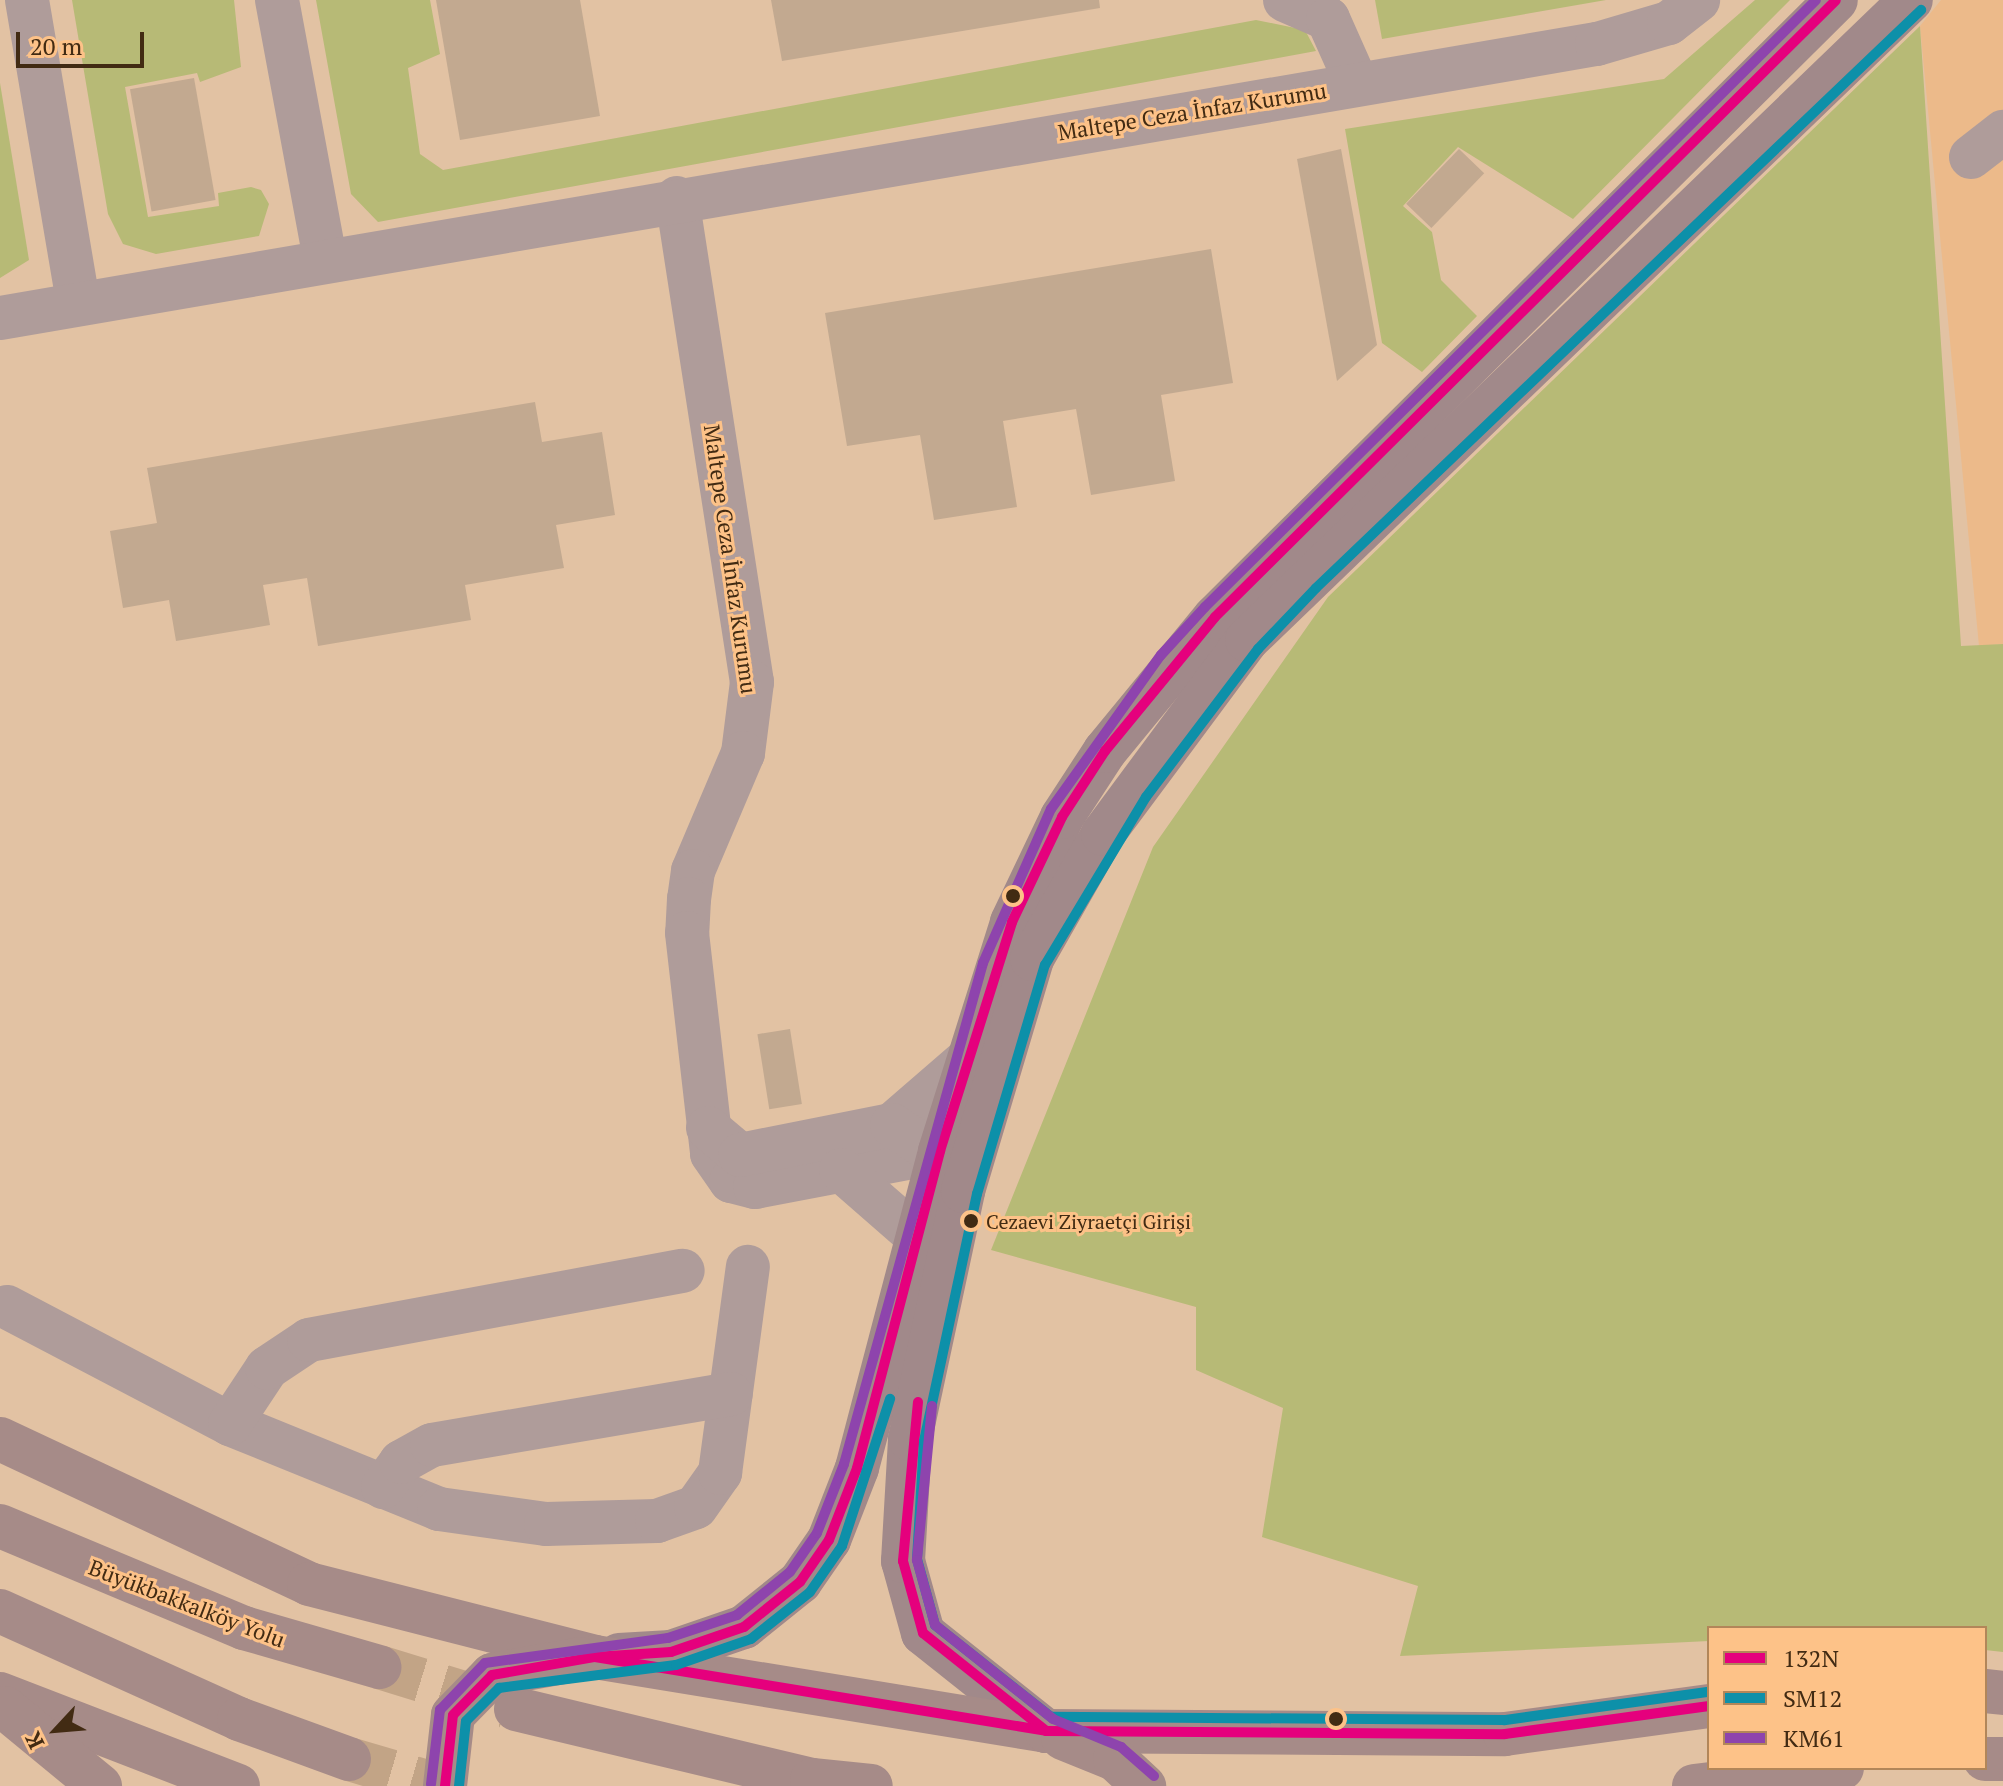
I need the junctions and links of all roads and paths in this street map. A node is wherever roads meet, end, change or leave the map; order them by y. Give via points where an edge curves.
1 (27, 0) edge
2 (277, 0) edge
3 (1285, 0) edge
4 (1698, 0) edge
5 (1836, 0) edge
6 (1911, 0) edge
7 (1357, 84) junction
8 (677, 198) junction
9 (325, 258) junction
10 (78, 303) junction
11 (0, 318) edge
12 (967, 1060) junction
13 (892, 1125) junction
14 (708, 1128) junction
15 (959, 1148) junction
16 (841, 1170) junction
17 (963, 1191) joint
18 (919, 1238) junction
19 (748, 1267) dead end
20 (683, 1271) dead end
21 (7, 1307) dead end
22 (731, 1394) junction
23 (230, 1424) junction
24 (0, 1439) edge
25 (383, 1487) junction
26 (0, 1526) edge
27 (0, 1611) edge
28 (595, 1657) junction
29 (379, 1667) tunnel mouth
30 (0, 1694) edge
31 (0, 1704) edge
32 (1707, 1706) edge
33 (516, 1709) tunnel mouth
34 (1046, 1731) junction
35 (349, 1759) tunnel mouth
36 (1826, 1770) edge
37 (100, 1786) edge
38 (238, 1786) edge
39 (445, 1786) edge
40 (871, 1786) edge
41 (1144, 1786) edge
42 (1694, 1786) edge

1 - 10 lane
2 - 9 lane
3 - 7 lane via 1328,19
4 - 7 lane, Maltepe Ceza İnfaz Kurumu via 1640,35
5 - 12 main road via 1406,422 1172,663 1062,817 1012,922
6 - 15 main road via 1247,640 1103,834 1032,959
7 - 8 lane, Maltepe Ceza İnfaz Kurumu
8 - 9 lane, Maltepe Ceza İnfaz Kurumu
8 - 14 lane, Maltepe Ceza İnfaz Kurumu via 752,682 743,753 693,871 689,899
9 - 10 lane, Maltepe Ceza İnfaz Kurumu
10 - 11 lane, Maltepe Ceza İnfaz Kurumu
12 - 13 lane
12 - 15 main road
13 - 14 lane via 740,1155
13 - 15 lane
14 - 16 lane, Maltepe Ceza İnfaz Kurumu via 722,1171 742,1186
15 - 16 lane, Maltepe Ceza İnfaz Kurumu
15 - 17 lane
15 - 18 main road
16 - 18 lane
17 - 34 main road via 910,1439 903,1561 923,1633
18 - 28 main road via 857,1468 829,1540 800,1582 744,1627 671,1652
19 - 22 lane
20 - 23 lane via 309,1340 267,1368
21 - 23 lane
22 - 25 lane via 432,1445 401,1462
22 - 25 lane via 715,1486 696,1507 671,1519 546,1524 439,1509
23 - 25 lane
24 - 28 highway via 309,1584
26 - 29 highway, Büyükbakkalköy Yolu via 244,1628
27 - 35 highway via 239,1719
28 - 34 highway
28 - 39 highway via 492,1675 453,1715
30 - 38 highway
31 - 37 highway
32 - 34 highway via 1505,1734
33 - 40 highway via 812,1780
34 - 41 highway via 1115,1759
36 - 42 highway

